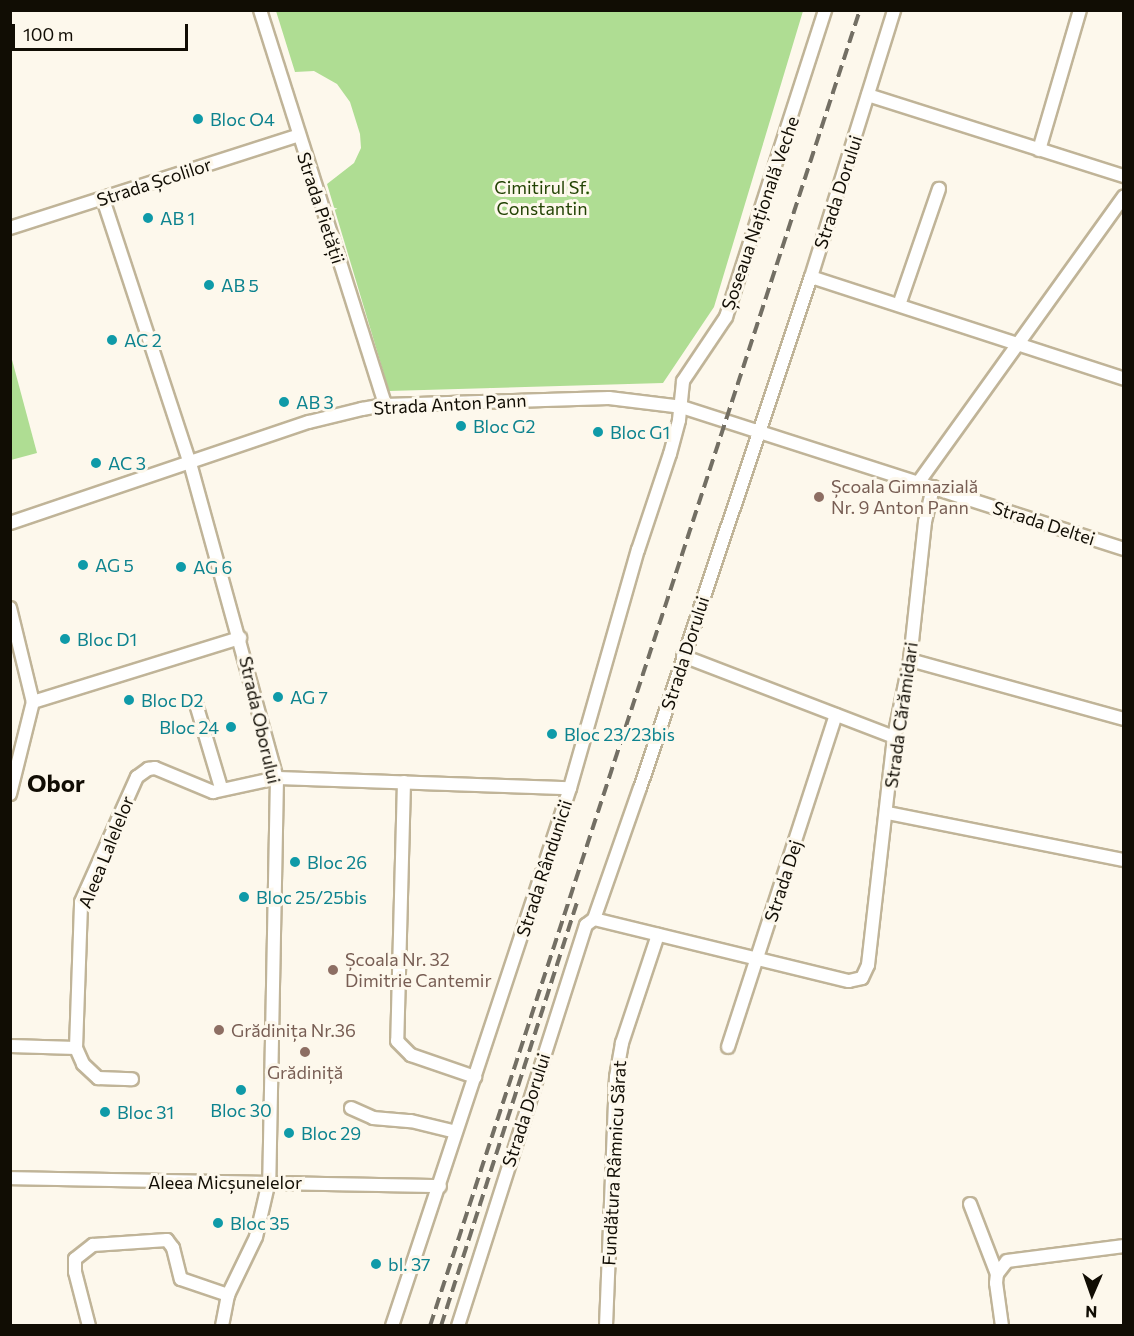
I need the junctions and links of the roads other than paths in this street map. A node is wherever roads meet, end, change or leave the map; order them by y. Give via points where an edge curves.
1 (260, 10) edge
2 (825, 10) edge
3 (894, 10) edge
4 (1080, 10) edge
5 (868, 95) junction
6 (297, 136) junction
7 (1039, 150) junction
8 (1124, 176) edge
9 (939, 189) dead end
10 (1124, 196) edge
11 (103, 199) junction
12 (10, 228) edge
13 (811, 277) junction
14 (899, 305) junction
15 (1014, 345) junction
16 (1124, 379) edge
17 (385, 405) junction
18 (682, 407) junction
19 (759, 433) junction
20 (190, 463) junction
21 (918, 483) junction
22 (933, 488) junction
23 (10, 523) edge
24 (1124, 549) edge
25 (10, 608) edge
26 (240, 638) junction
27 (683, 656) junction
28 (910, 660) junction
29 (33, 702) junction
30 (196, 704) dead end
31 (836, 715) junction
32 (1124, 719) edge
33 (894, 737) junction
34 (277, 778) junction
35 (404, 782) junction
36 (221, 788) junction
37 (570, 788) junction
38 (10, 794) edge
39 (888, 813) junction
40 (1124, 860) edge
41 (594, 919) junction
42 (658, 935) junction
43 (759, 959) junction
44 (10, 1046) edge
45 (728, 1047) dead end
46 (76, 1048) junction
47 (475, 1077) junction
48 (132, 1078) dead end
49 (351, 1108) dead end
50 (456, 1132) junction
51 (10, 1178) edge
52 (268, 1181) junction
53 (440, 1186) junction
54 (970, 1204) dead end
55 (1124, 1246) edge
56 (997, 1274) junction
57 (228, 1295) junction
58 (89, 1326) edge
59 (222, 1326) edge
60 (392, 1326) edge
61 (458, 1326) edge
62 (606, 1326) edge
63 (1002, 1326) edge

1 - 6 street, Strada Pietății
2 - 18 street, Șoseaua Națională Veche via 726,317 683,381
3 - 5 street, Strada Dorului
4 - 7 street
5 - 7 street
5 - 13 street, Strada Dorului
6 - 11 street, Strada Școlilor
6 - 17 street, Strada Pietății
7 - 8 street
9 - 14 street
10 - 15 street
11 - 12 street, Strada Școlilor
11 - 20 street, Strada Oborului
13 - 14 street
13 - 19 street, Strada Dorului
14 - 15 street
15 - 16 street
15 - 21 street
17 - 18 street, Strada Anton Pann via 609,398
17 - 20 street, Strada Anton Pann via 309,422
18 - 19 street, Strada Anton Pann
18 - 37 street, Strada Rândunicii
19 - 21 street, Strada Deltei
19 - 27 street, Strada Dorului
20 - 23 street, Strada Anton Pann
20 - 26 street, Strada Oborului
21 - 22 street, Strada Deltei
22 - 24 street, Strada Deltei
22 - 28 street, Strada Cărămidari via 925,522
25 - 29 street
26 - 29 street
26 - 34 street, Strada Oborului
27 - 31 street
27 - 41 street, Strada Dorului
28 - 32 street
28 - 33 street, Strada Cărămidari
29 - 38 street
30 - 36 street
31 - 33 street
31 - 43 street, Strada Dej
33 - 39 street, Strada Cărămidari
34 - 35 street, Aleea Lalelelor
34 - 36 street, Aleea Lalelelor
34 - 52 street, Strada Oborului
35 - 37 street, Aleea Lalelelor
35 - 47 street via 397,1041 411,1055
36 - 46 street, Aleea Lalelelor via 213,792 155,768 137,777 81,902
37 - 47 street, Strada Rândunicii
39 - 40 street
39 - 43 street, Strada Cărămidari via 868,965 862,978 849,981
41 - 42 street
41 - 61 street, Strada Dorului via 583,933
42 - 43 street
42 - 62 street, Fundătura Râmnicu Sărat via 622,1042 616,1077
43 - 45 street, Strada Dej
44 - 46 street
46 - 48 street via 83,1064 98,1078
47 - 50 street, Strada Rândunicii
49 - 50 street via 373,1118 411,1121
50 - 53 street, Strada Rândunicii
51 - 52 street, Aleea Micșunelelor
52 - 53 street, Aleea Micșunelelor
52 - 57 street, Strada Oborului via 256,1237
53 - 60 street, Strada Rândunicii
54 - 56 street
55 - 56 street via 1018,1258 1007,1261
56 - 63 street
57 - 58 street via 181,1279 167,1240 93,1245 75,1259
57 - 59 street, Strada Oborului

